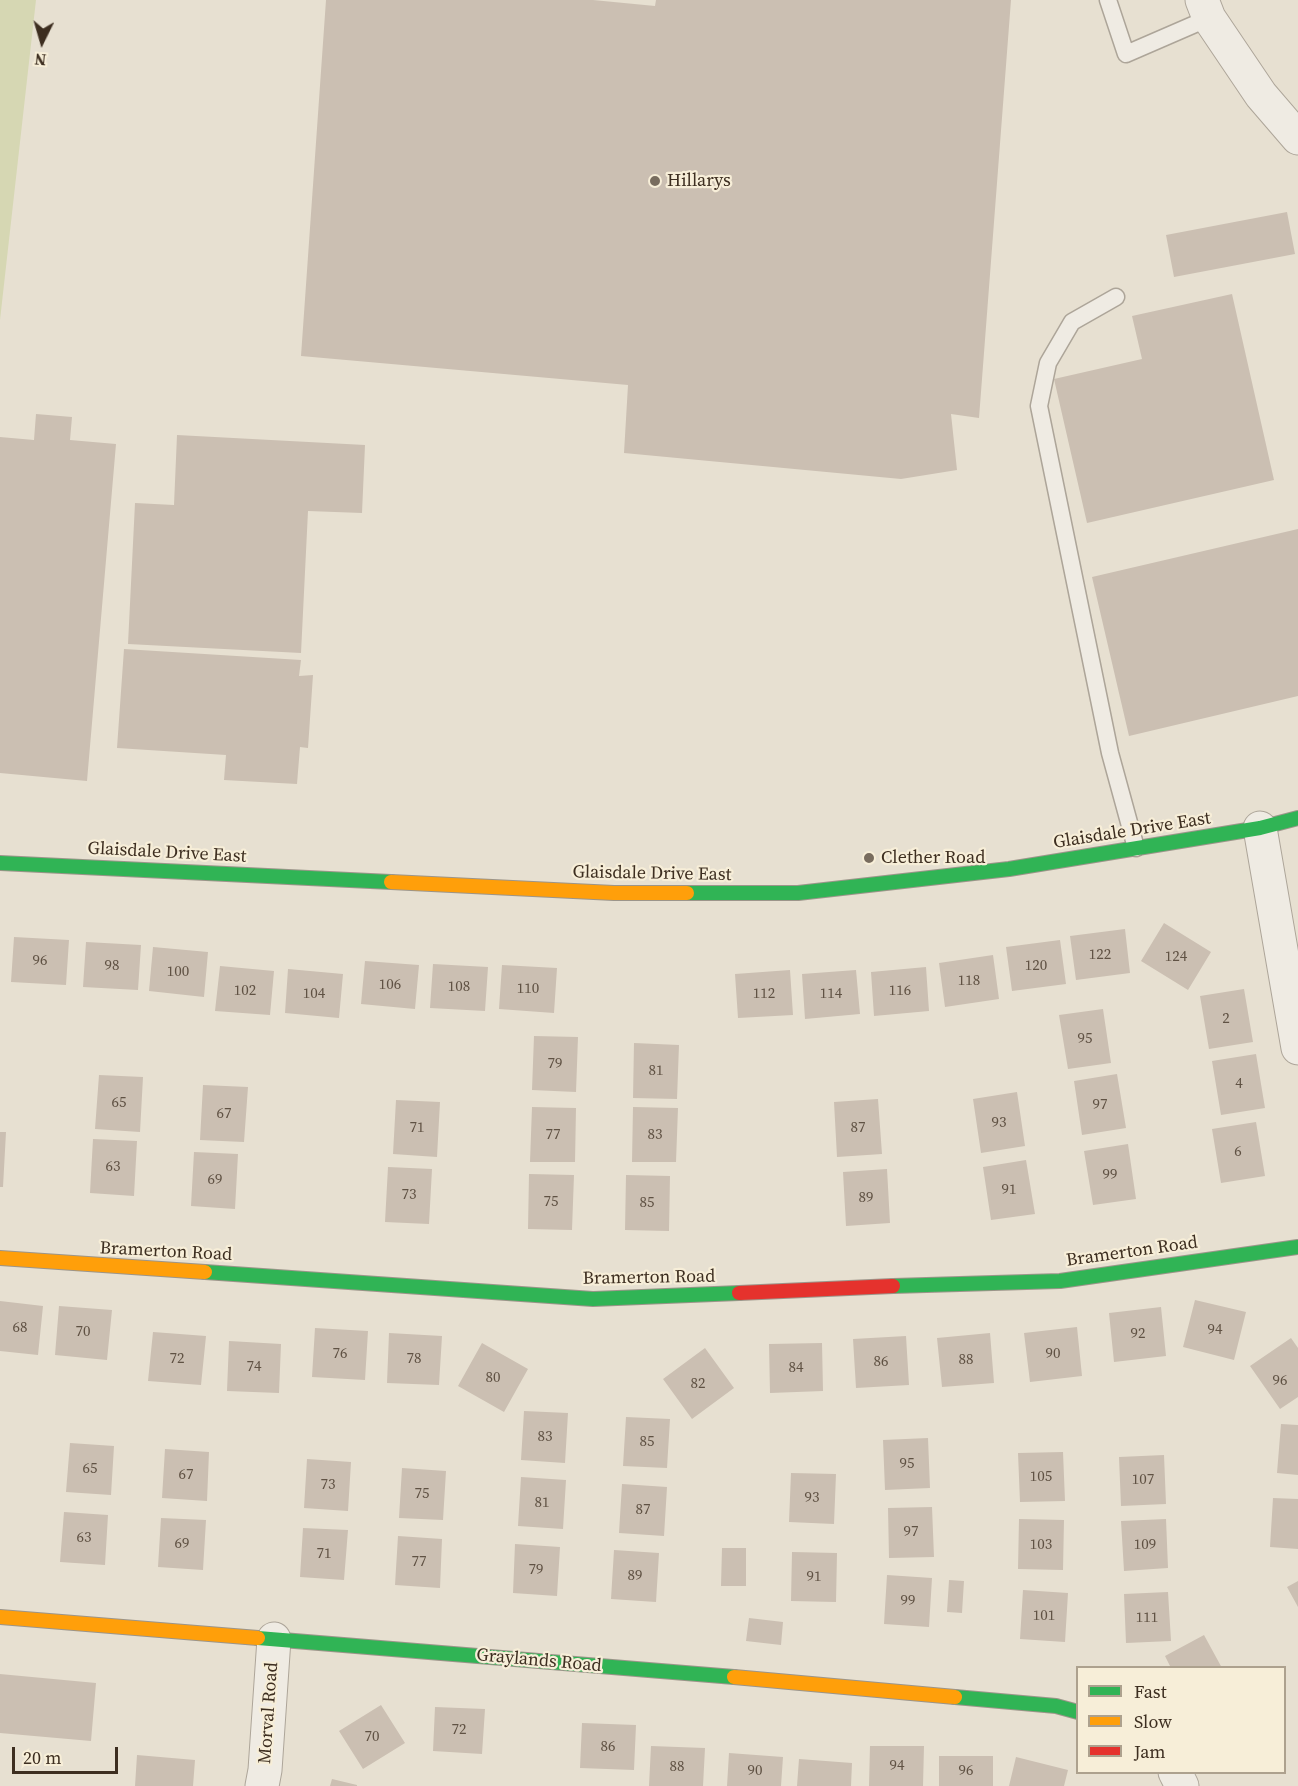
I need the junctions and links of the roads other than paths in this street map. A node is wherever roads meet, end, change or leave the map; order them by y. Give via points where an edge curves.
1 (1108, 0) edge
2 (1206, 9) edge
3 (1298, 138) edge
4 (1116, 297) dead end
5 (1298, 818) edge
6 (1260, 828) junction
7 (1136, 848) junction
8 (0, 863) edge
9 (1298, 1048) edge
10 (1298, 1247) edge
11 (0, 1258) edge
12 (0, 1617) edge
13 (274, 1639) junction
14 (1076, 1712) edge
15 (262, 1786) edge

1 - 2 lane via 1126,54
2 - 3 street via 1260,95
4 - 7 lane via 1072,322 1048,363 1039,406 1110,753
5 - 6 street, Glaisdale Drive East
6 - 7 street, Glaisdale Drive East
6 - 9 street
7 - 8 street, Glaisdale Drive East via 1009,869 798,892 614,893
10 - 11 street, Bramerton Road via 1060,1281 593,1299
12 - 13 street, Graylands Road
13 - 14 street, Graylands Road via 877,1689 1056,1706
13 - 15 street, Morval Road

